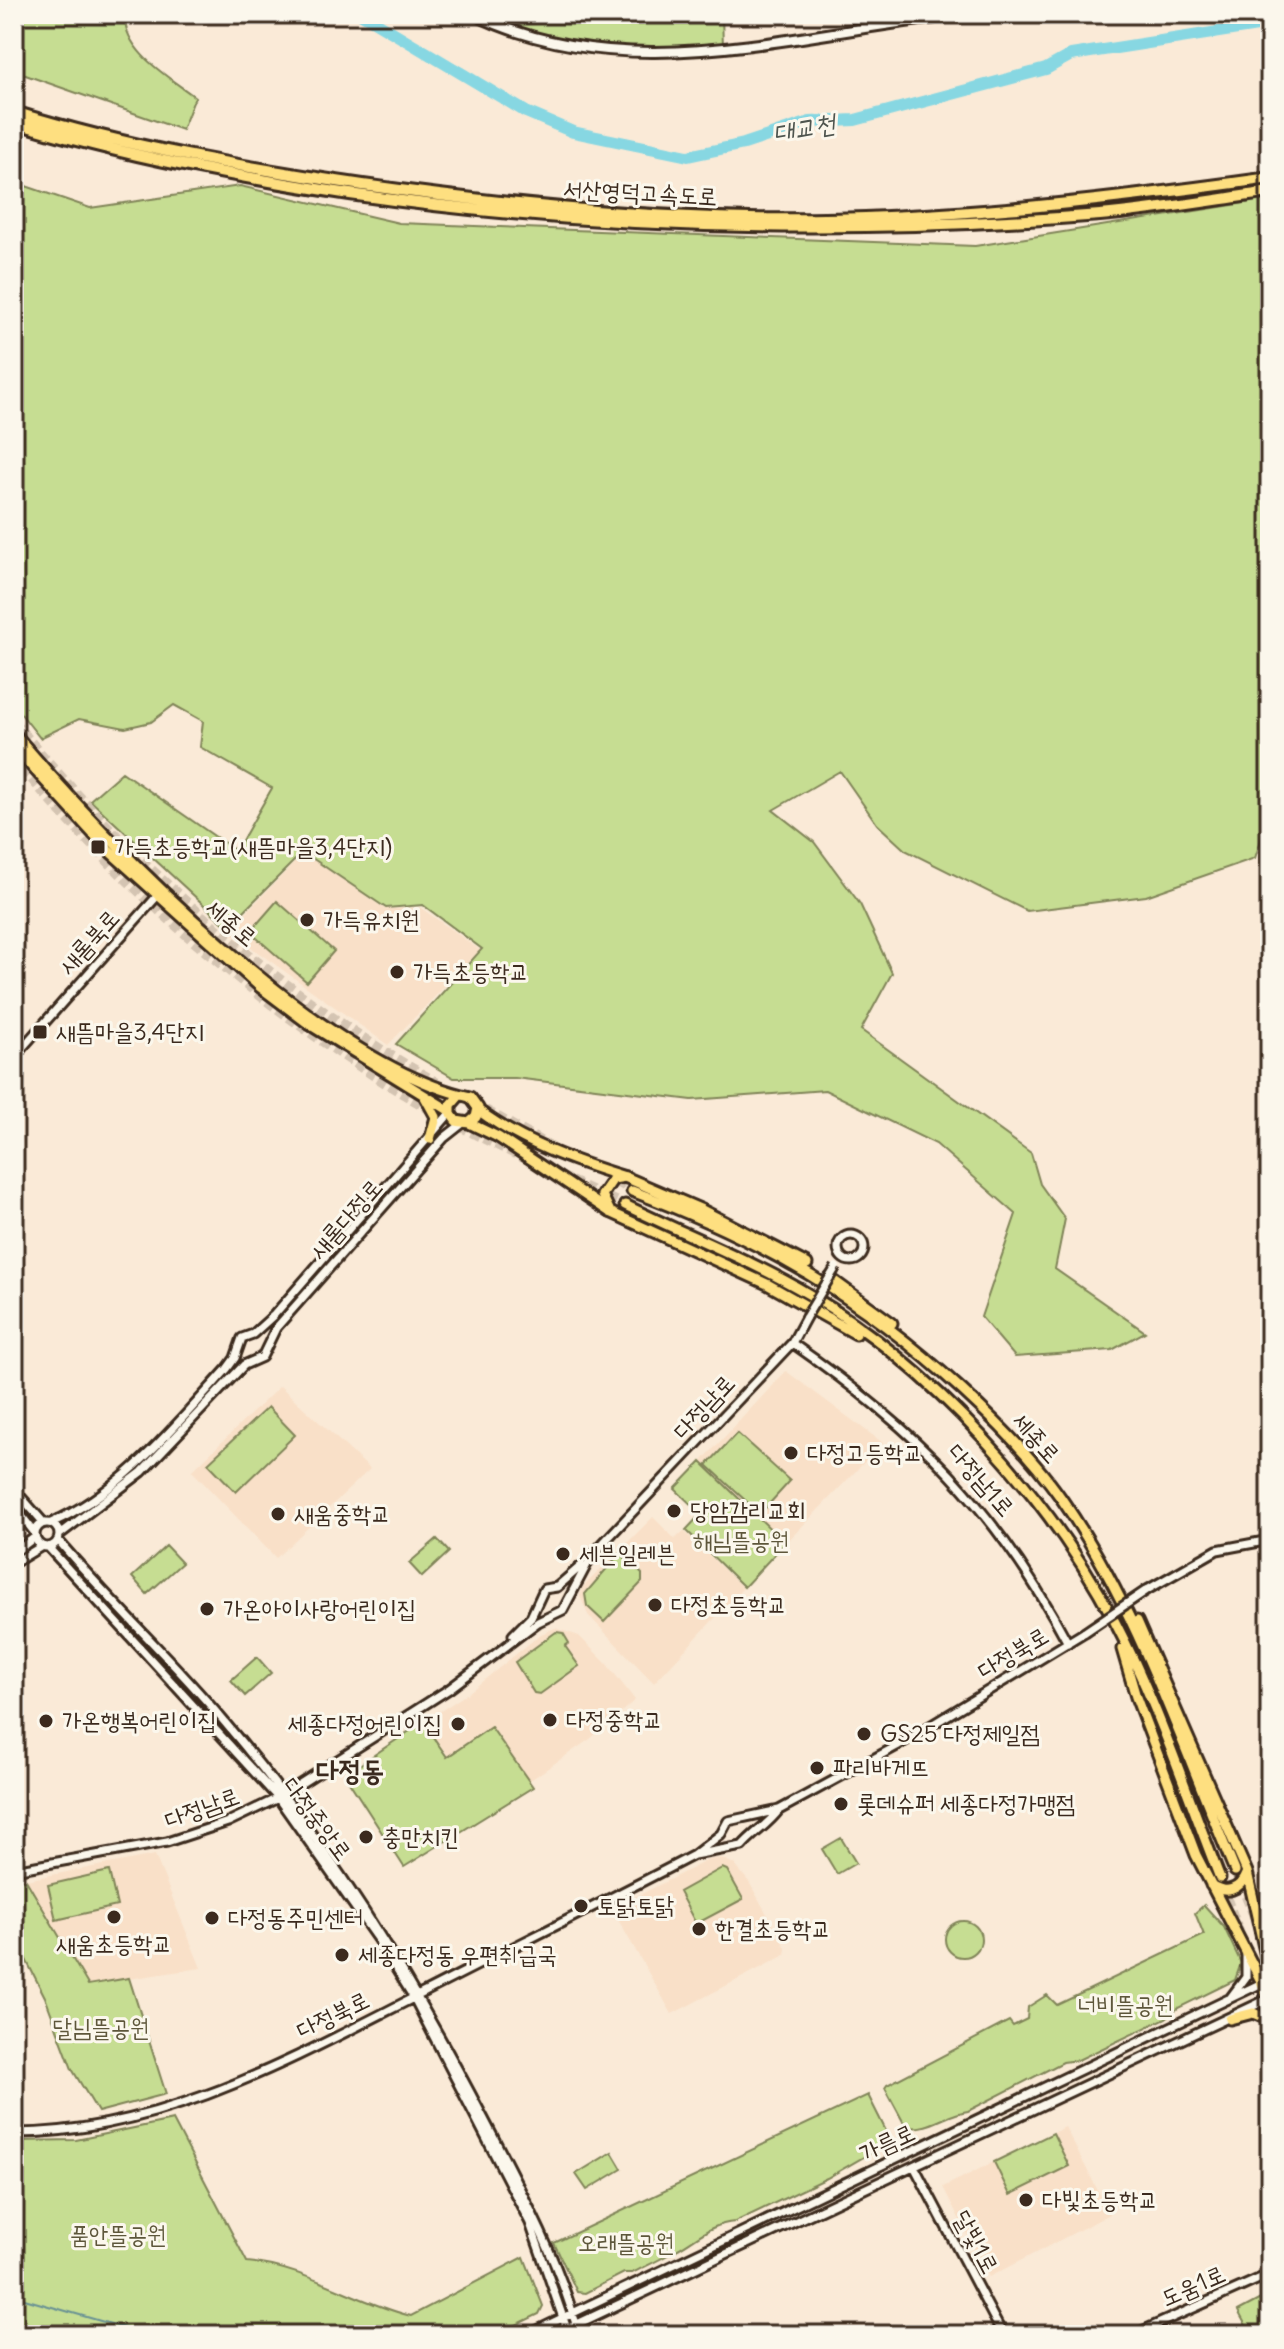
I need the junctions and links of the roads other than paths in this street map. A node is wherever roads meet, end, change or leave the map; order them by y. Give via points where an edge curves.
1 (473, 14) edge
2 (973, 14) edge
3 (14, 112) edge
4 (14, 122) edge
5 (1270, 178) edge
6 (1270, 192) edge
7 (14, 733) edge
8 (14, 747) edge
9 (160, 892) junction
10 (14, 1057) edge
11 (422, 1095) junction
12 (458, 1097) junction
13 (478, 1110) junction
14 (450, 1112) junction
15 (466, 1123) junction
16 (430, 1139) junction
17 (625, 1177) junction
18 (632, 1191) tunnel mouth
19 (625, 1205) tunnel mouth
20 (610, 1212) junction
21 (843, 1259) dead end
22 (253, 1334) junction
23 (792, 1343) junction
24 (266, 1347) junction
25 (238, 1351) junction
26 (250, 1361) junction
27 (899, 1361) junction
28 (938, 1368) junction
29 (14, 1489) edge
30 (14, 1506) edge
31 (48, 1523) junction
32 (35, 1535) junction
33 (58, 1538) junction
34 (1270, 1540) edge
35 (45, 1546) junction
36 (1093, 1551) junction
37 (14, 1553) edge
38 (592, 1555) junction
39 (14, 1563) edge
40 (557, 1587) junction
41 (567, 1598) junction
42 (539, 1603) junction
43 (551, 1614) junction
44 (1068, 1643) junction
45 (500, 1648) junction
46 (281, 1796) junction
47 (779, 1810) junction
48 (740, 1821) junction
49 (721, 1834) junction
50 (749, 1835) junction
51 (728, 1846) junction
52 (694, 1855) junction
53 (14, 1870) edge
54 (1235, 1871) tunnel mouth
55 (1247, 1872) junction
56 (1216, 1882) junction
57 (1260, 1941) junction
58 (1243, 1946) junction
59 (1270, 1955) edge
60 (1267, 1979) edge
61 (417, 1997) junction
62 (1269, 2000) edge
63 (1216, 2008) junction
64 (1230, 2019) junction
65 (1270, 2020) edge
66 (14, 2133) edge
67 (914, 2166) junction
68 (1270, 2274) edge
69 (572, 2314) junction
70 (562, 2318) junction
71 (577, 2324) junction
72 (568, 2332) edge
73 (527, 2335) edge
74 (554, 2335) edge
75 (579, 2335) edge
76 (1003, 2335) edge
77 (1133, 2335) edge

1 - 2 main road via 545,42 640,55
3 - 5 highway, 서산영덕고속도로 via 280,173 581,211 750,219 896,216 1099,202
4 - 6 highway, 서산영덕고속도로 via 140,156 280,183 425,205 581,220 752,229 899,227 1102,215
7 - 9 main road, 세종로
8 - 9 main road, 세종로 via 67,808
9 - 10 street, 새롬북로
9 - 11 main road, 세종로 via 297,1015
9 - 12 main road, 세종로 via 315,1016 369,1053
11 - 14 main road, 세종로
11 - 16 main road via 436,1117
12 - 13 main road, 세종로 via 470,1097
12 - 14 main road
13 - 15 main road
13 - 17 main road via 515,1135
14 - 15 main road, 세종로
14 - 16 street, 새롬다정로
15 - 20 main road via 498,1137
15 - 24 street, 새롬다정로 via 444,1138 276,1328
16 - 22 street, 새롬다정로
17 - 20 main road via 613,1179 602,1195
17 - 28 main road via 780,1247 883,1314
18 - 28 main road, 세종로 via 751,1240 823,1280
19 - 27 main road, 세종로 via 812,1296
20 - 27 main road via 767,1284
21 - 23 street, 다정남로, bridge
22 - 24 street
22 - 25 street via 242,1338
23 - 38 street, 다정남로
23 - 44 street, 다정남1로 via 932,1452 1029,1573
24 - 26 street via 262,1357
25 - 26 street
25 - 31 street via 134,1467 68,1516
26 - 33 street via 142,1472
27 - 56 main road, 세종로 via 1007,1463 1114,1619 1169,1787
28 - 36 main road, 세종로 via 1022,1450 1061,1497
29 - 31 street, 다정중앙로
30 - 32 street, 다정중앙로
31 - 32 street
31 - 33 street, 다정중앙로
32 - 35 street, 다정중앙로
32 - 37 street
33 - 35 street
33 - 46 street, 다정중앙로 via 175,1664
34 - 44 street, 다정북로, bridge via 1217,1550
35 - 39 street
35 - 46 street, 다정중앙로
36 - 54 main road, 세종로 via 1130,1618
36 - 55 main road via 1143,1633
38 - 40 street
38 - 41 street
40 - 41 street
40 - 42 street via 544,1589
41 - 43 street via 563,1610
42 - 43 street
42 - 45 street
43 - 45 street
44 - 47 street, 다정북로
45 - 46 street, 다정남로 via 449,1689
46 - 53 street, 다정남로 via 228,1822 167,1842
46 - 61 street, 다정중앙로 via 348,1884
47 - 48 street
47 - 50 street
48 - 49 street via 728,1821
48 - 50 street
49 - 51 street
49 - 52 street
50 - 51 street via 742,1846
51 - 52 street
52 - 61 street, 다정북로
55 - 56 main road via 1230,1890
55 - 57 main road
56 - 58 main road, 세종로
57 - 59 main road
57 - 60 main road
58 - 60 main road, 세종로
58 - 63 street via 1246,1977
60 - 62 main road
60 - 63 street, 가름로
61 - 66 street, 다정북로 via 246,2080 184,2104 106,2125
61 - 69 street, 다정중앙로 via 535,2219
61 - 70 street, 다정중앙로 via 530,2223
62 - 64 street, 가름로
63 - 69 street, 가름로
64 - 65 main road via 1253,2013
64 - 67 street, 가름로
67 - 71 street, 가름로
67 - 76 street, 달빛1로
68 - 77 street, 도움1로
69 - 70 street, 가름로
69 - 71 street, 다정중앙로
70 - 72 street, 다정중앙로
70 - 73 street, 가름로
71 - 72 street, 가름로
71 - 75 street, 다정중앙로
72 - 74 street, 가름로

